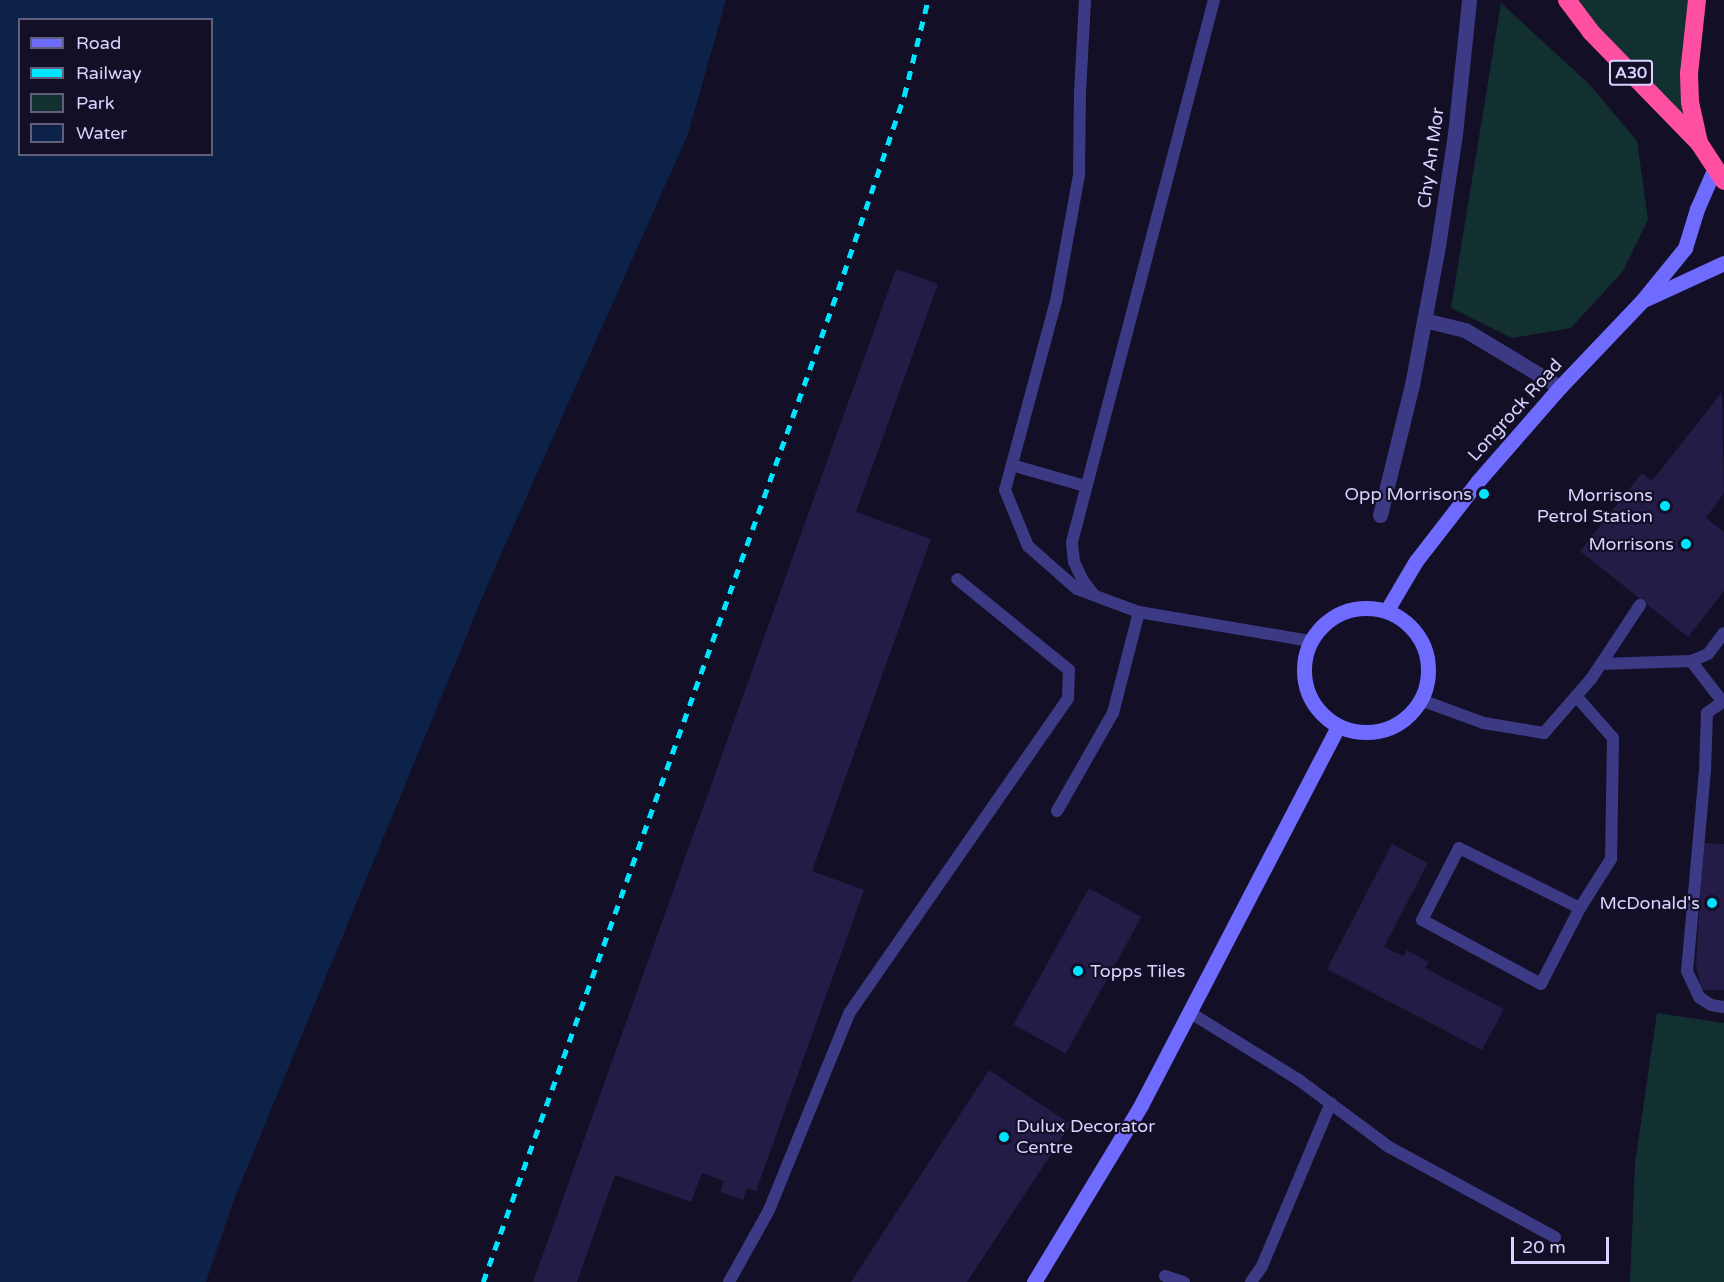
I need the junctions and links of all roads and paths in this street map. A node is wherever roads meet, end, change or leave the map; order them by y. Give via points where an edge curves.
1 (1085, 0) edge
2 (1214, 0) edge
3 (1468, 0) edge
4 (1567, 0) edge
5 (1697, 0) edge
6 (1699, 143) junction
7 (1719, 176) edge
8 (1724, 263) edge
9 (1641, 302) junction
10 (1424, 320) junction
11 (1560, 387) junction
12 (1012, 465) junction
13 (1085, 486) junction
14 (1380, 515) dead end
15 (957, 579) dead end
16 (1095, 596) junction
17 (1640, 605) dead end
18 (1387, 610) junction
19 (1139, 612) junction
20 (1724, 633) edge
21 (1310, 641) junction
22 (1691, 661) junction
23 (1601, 664) junction
24 (1576, 696) junction
25 (1421, 700) junction
26 (1723, 701) edge
27 (1338, 726) junction
28 (1057, 811) dead end
29 (1580, 908) junction
30 (1724, 1007) edge
31 (1190, 1012) junction
32 (1331, 1103) junction
33 (1555, 1237) dead end
34 (1165, 1275) dead end
35 (729, 1282) edge
36 (1034, 1282) edge
37 (1184, 1282) edge
38 (1251, 1282) edge

1 - 12 lane via 1079,175 1056,302
2 - 13 lane
3 - 10 street, Chy An Mor via 1455,134
4 - 6 highway, A30 via 1590,31
5 - 6 highway via 1689,74 1690,102
6 - 7 highway
7 - 9 street, Longrock Road via 1697,209 1685,248
8 - 9 street, Longrock Road
9 - 11 street, Longrock Road
10 - 11 street via 1465,330
10 - 14 street, Chy An Mor
11 - 18 street, Longrock Road via 1478,481 1399,586
12 - 13 lane
12 - 16 lane via 1005,490 1028,546 1077,589
13 - 16 lane via 1072,542 1074,562
15 - 35 lane via 1069,670 1068,698 850,1012 769,1210
16 - 19 lane
17 - 23 lane
18 - 21 street via 1357,607 1329,618
18 - 25 street via 1406,621 1420,638 1428,658 1428,680
19 - 21 lane
19 - 28 lane via 1113,713
20 - 22 lane via 1708,654
21 - 27 street via 1304,660 1307,689 1322,714
22 - 23 lane
22 - 26 lane
23 - 24 lane
24 - 25 lane via 1544,733 1484,723
24 - 29 lane via 1613,738 1611,859
25 - 27 street via 1409,716 1375,732 1356,732
26 - 30 lane via 1707,713 1687,970 1699,997
27 - 31 street
29 - 29 lane via 1541,984 1422,920 1459,848
31 - 32 lane
31 - 36 street via 1141,1105
32 - 33 lane via 1389,1147
32 - 38 lane via 1262,1266
34 - 37 lane

